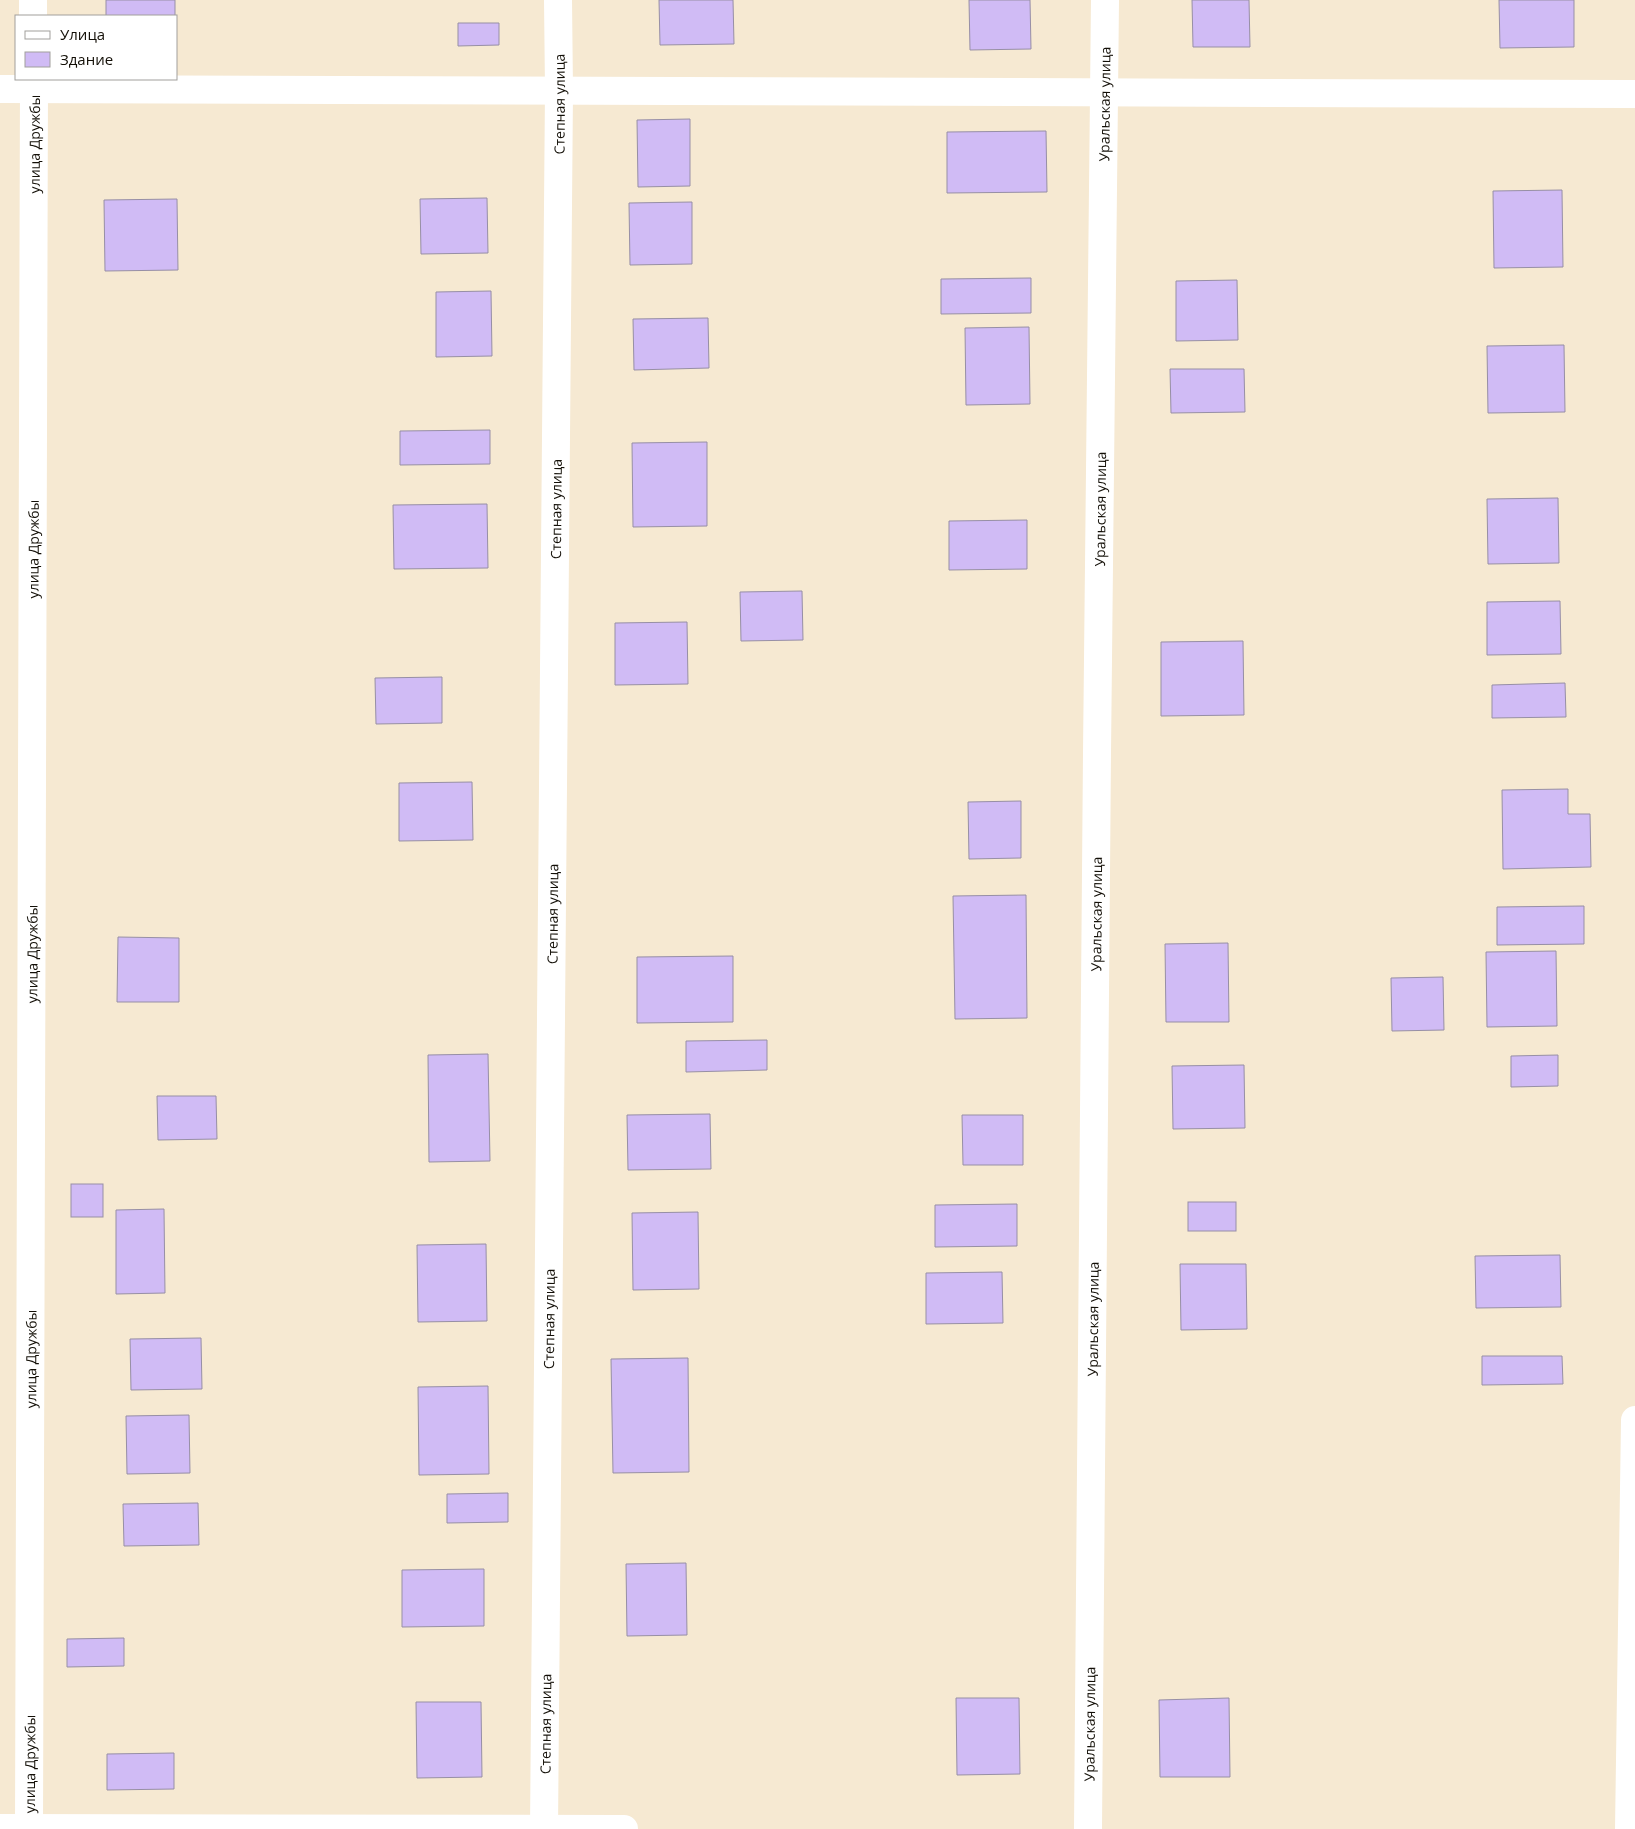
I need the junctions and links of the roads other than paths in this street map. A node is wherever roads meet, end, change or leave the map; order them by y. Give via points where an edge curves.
1 (34, 0) edge
2 (558, 0) edge
3 (1105, 0) edge
4 (34, 15) edge
5 (34, 84) edge
6 (0, 89) edge
7 (559, 90) junction
8 (1105, 92) junction
9 (1635, 94) edge
10 (1635, 1420) edge
11 (0, 1828) edge
12 (29, 1829) edge
13 (544, 1829) edge
14 (624, 1829) edge
15 (1088, 1829) edge
16 (1629, 1829) edge

1 - 4 street
2 - 7 street, Степная улица
3 - 8 street, Уральская улица
5 - 6 street
5 - 7 street
5 - 12 street, улица Дружбы
7 - 8 street
7 - 13 street, Степная улица
8 - 9 street
8 - 15 street, Уральская улица
10 - 16 street
11 - 12 street
12 - 13 street
13 - 14 street

